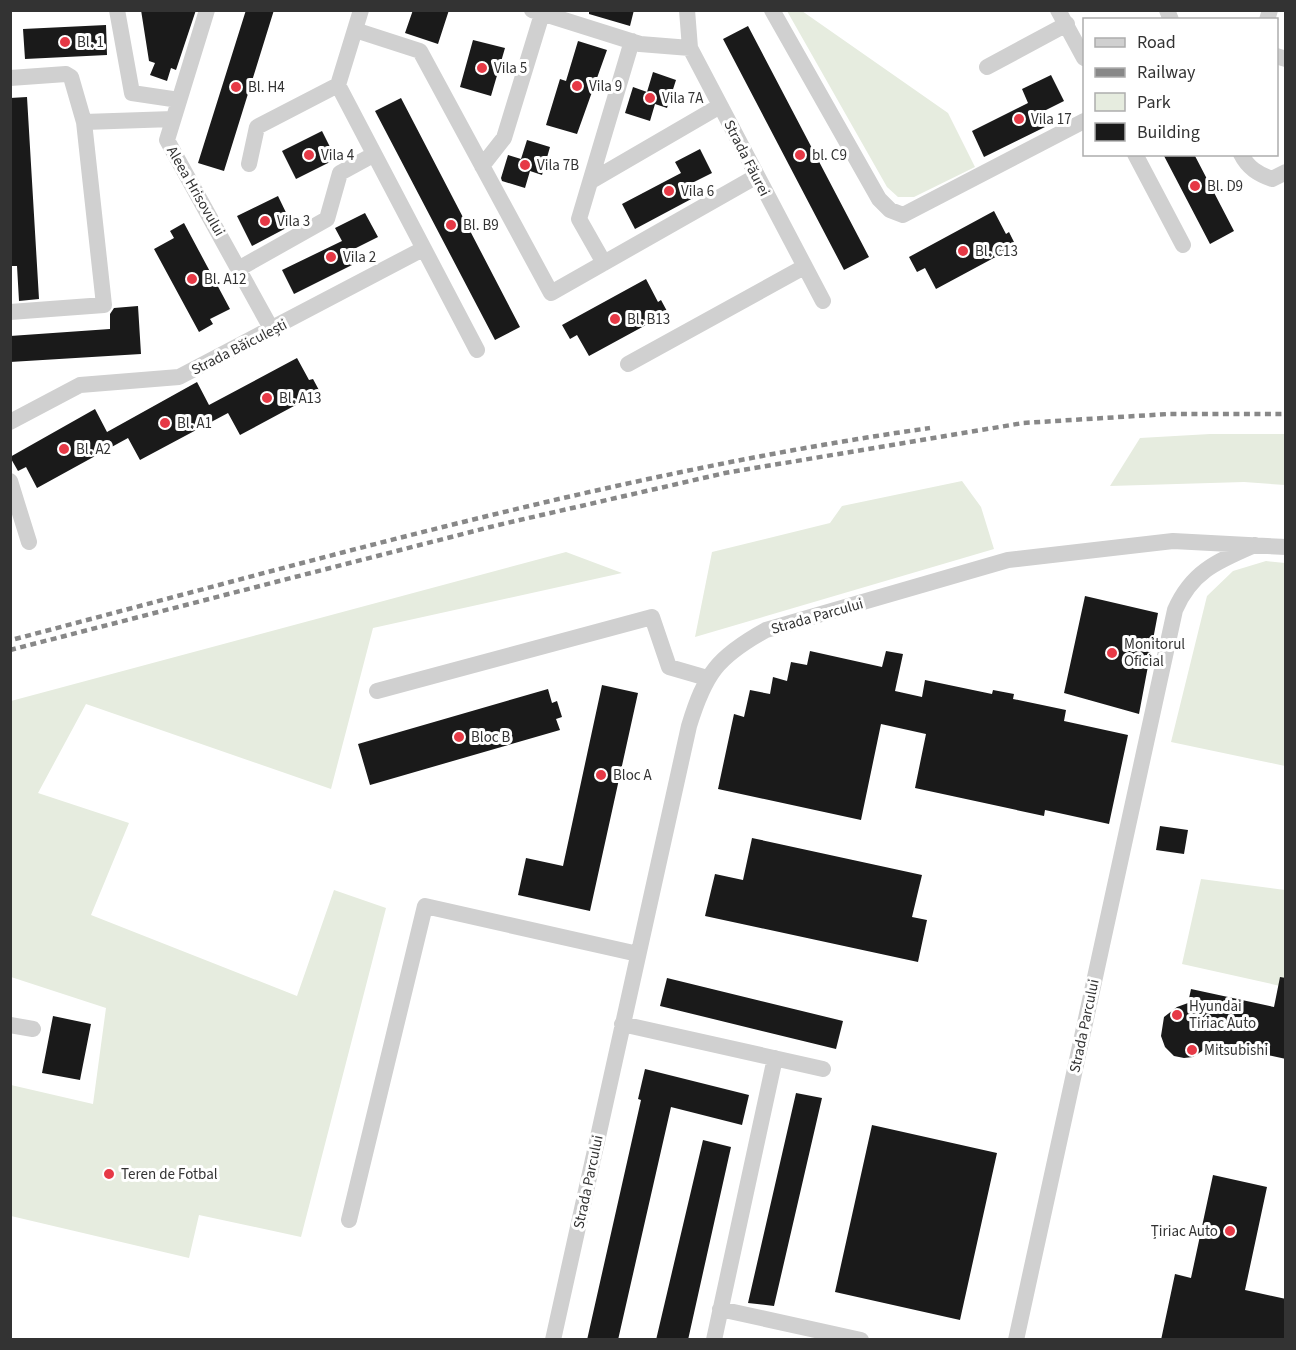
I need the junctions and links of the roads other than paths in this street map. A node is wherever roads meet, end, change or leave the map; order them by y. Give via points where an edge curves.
1 (117, 10) edge
2 (207, 10) edge
3 (361, 10) edge
4 (687, 10) edge
5 (772, 10) edge
6 (537, 12) edge
7 (1063, 17) edge
8 (355, 30) junction
9 (632, 41) junction
10 (690, 48) junction
11 (1083, 56) edge
12 (987, 67) dead end
13 (10, 78) edge
14 (338, 85) junction
15 (179, 100) junction
16 (720, 106) junction
17 (173, 119) junction
18 (84, 122) junction
19 (1083, 122) edge
20 (373, 155) junction
21 (1136, 156) edge
22 (1242, 156) edge
23 (249, 164) dead end
24 (482, 166) junction
25 (1286, 172) edge
26 (757, 176) junction
27 (591, 181) junction
28 (1183, 245) dead end
29 (423, 249) junction
30 (604, 263) junction
31 (804, 267) junction
32 (240, 268) junction
33 (823, 301) dead end
34 (10, 312) edge
35 (272, 330) junction
36 (477, 351) dead end
37 (628, 364) dead end
38 (10, 422) edge
39 (10, 481) edge
40 (29, 542) dead end
41 (1258, 544) junction
42 (1286, 547) edge
43 (707, 678) junction
44 (377, 692) dead end
45 (638, 954) junction
46 (622, 1024) junction
47 (10, 1025) edge
48 (33, 1029) dead end
49 (775, 1058) junction
50 (823, 1069) dead end
51 (349, 1220) dead end
52 (720, 1309) junction
53 (809, 1334) edge
54 (553, 1340) edge
55 (714, 1340) edge
56 (861, 1340) edge
57 (1016, 1340) edge

1 - 15 street via 132,93
2 - 15 street, Aleea Hrisovului
3 - 8 street
4 - 10 street, Strada Făurei
5 - 19 street via 879,199 890,210 903,215
6 - 9 street
6 - 24 street via 504,138
7 - 11 street
7 - 12 street
8 - 14 street
8 - 24 street via 420,51
9 - 10 street
9 - 27 street
10 - 16 street, Strada Făurei
13 - 18 street via 66,74 71,77
14 - 20 street
14 - 23 street via 257,127
15 - 17 street, Aleea Hrisovului
16 - 26 street, Strada Făurei
16 - 27 street
17 - 18 street
17 - 32 street, Aleea Hrisovului via 167,140
18 - 34 street via 104,305
20 - 29 street
20 - 32 street via 340,173 327,219
21 - 28 street
22 - 25 street via 1258,174 1272,179
24 - 30 street via 550,293
26 - 30 street
26 - 31 street, Strada Făurei
27 - 30 street via 579,219
29 - 35 street, Strada Băiculești
29 - 36 street
31 - 33 street, Strada Făurei
31 - 37 street
32 - 35 street, Aleea Hrisovului
35 - 38 street, Strada Băiculești via 179,377 80,385
39 - 40 street
41 - 42 street, Strada Parcului
41 - 43 street, Strada Parcului via 1173,541 1008,560 766,630 731,650
41 - 57 street, Strada Parcului via 1228,556 1198,575 1187,585 1174,610
43 - 44 street via 669,667 652,617
43 - 45 street, Strada Parcului via 689,726
45 - 46 street, Strada Parcului
45 - 51 street via 425,906
46 - 49 street
46 - 54 street, Strada Parcului
47 - 48 street
49 - 50 street
49 - 52 street
52 - 53 street
52 - 55 street
53 - 56 street

